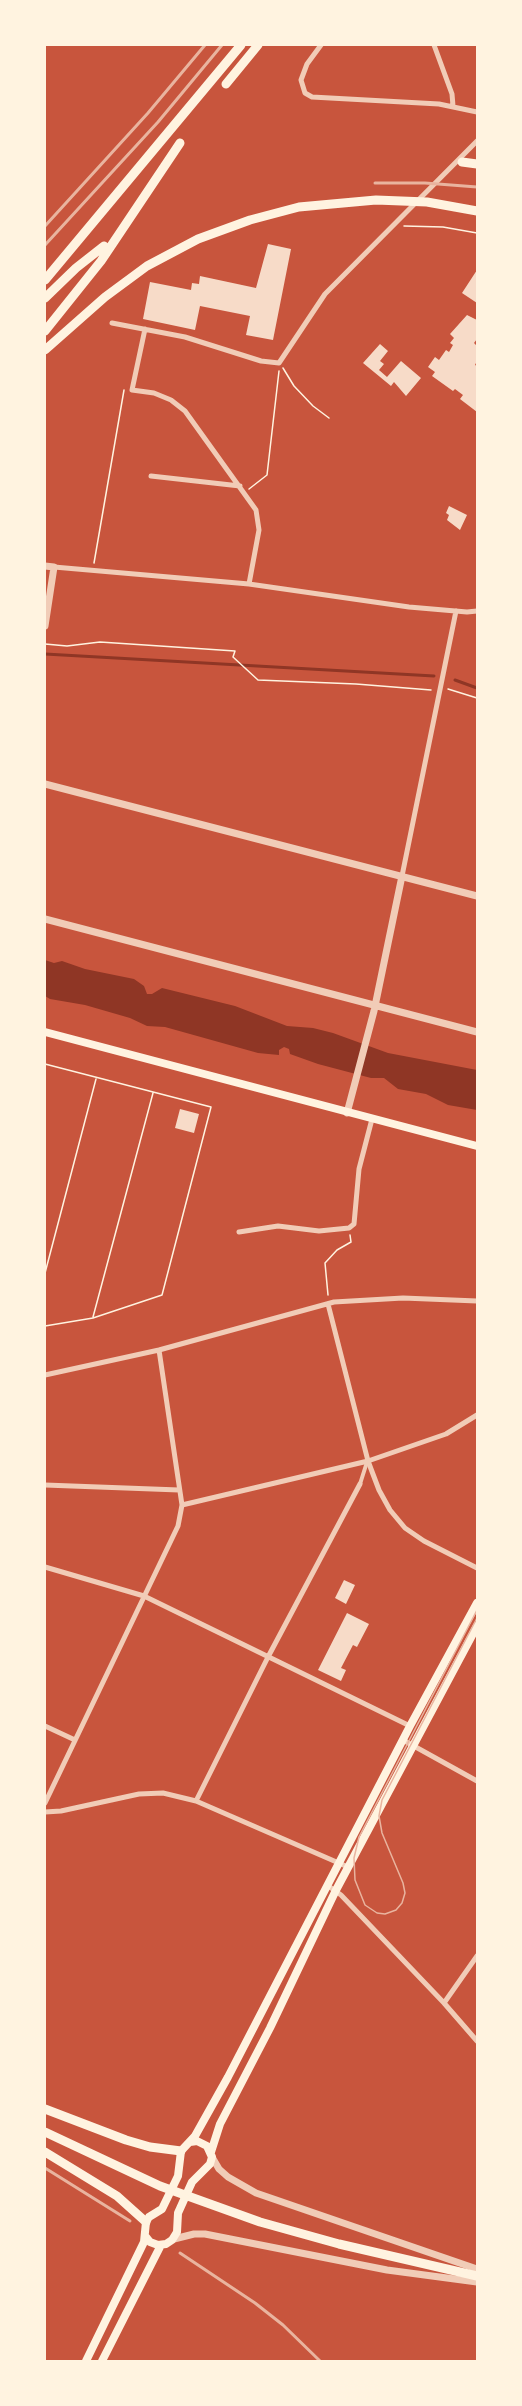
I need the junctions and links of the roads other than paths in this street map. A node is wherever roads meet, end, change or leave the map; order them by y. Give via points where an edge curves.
1 (241, 45) edge
2 (258, 45) edge
3 (321, 45) edge
4 (434, 45) edge
5 (226, 84) dead end
6 (453, 106) junction
7 (477, 112) edge
8 (477, 141) edge
9 (180, 142) dead end
10 (462, 162) dead end
11 (477, 164) edge
12 (477, 211) edge
13 (104, 246) dead end
14 (45, 280) edge
15 (45, 298) edge
16 (112, 323) dead end
17 (145, 329) junction
18 (45, 331) edge
19 (45, 350) edge
20 (151, 476) dead end
21 (240, 486) junction
22 (45, 566) edge
23 (54, 567) junction
24 (249, 585) junction
25 (456, 611) junction
26 (477, 611) edge
27 (45, 626) edge
28 (45, 784) edge
29 (402, 876) junction
30 (477, 896) edge
31 (45, 919) edge
32 (375, 1006) junction
33 (45, 1032) edge
34 (477, 1032) edge
35 (347, 1113) junction
36 (372, 1119) junction
37 (477, 1146) edge
38 (239, 1232) dead end
39 (477, 1301) edge
40 (331, 1303) junction
41 (159, 1350) junction
42 (45, 1375) edge
43 (477, 1415) edge
44 (368, 1461) junction
45 (360, 1484) joint
46 (45, 1485) edge
47 (179, 1490) junction
48 (182, 1505) junction
49 (45, 1567) edge
50 (477, 1568) edge
51 (144, 1596) junction
52 (477, 1603) edge
53 (477, 1626) edge
54 (268, 1657) junction
55 (45, 1726) edge
56 (410, 1726) junction
57 (75, 1740) junction
58 (403, 1740) junction
59 (413, 1745) junction
60 (477, 1781) edge
61 (196, 1801) junction
62 (45, 1803) edge
63 (45, 1812) edge
64 (339, 1862) junction
65 (348, 1867) junction
66 (327, 1885) junction
67 (336, 1890) junction
68 (477, 1956) edge
69 (444, 2003) junction
70 (477, 2041) edge
71 (45, 2109) edge
72 (45, 2132) edge
73 (190, 2142) junction
74 (181, 2151) junction
75 (45, 2152) edge
76 (212, 2154) junction
77 (146, 2223) junction
78 (146, 2237) junction
79 (174, 2239) junction
80 (161, 2246) junction
81 (477, 2269) edge
82 (477, 2276) edge
83 (477, 2282) edge
84 (86, 2361) edge
85 (102, 2361) edge

1 - 14 highway
2 - 5 highway
3 - 6 street via 301,80 305,93 312,97
4 - 6 street
6 - 7 street
8 - 17 street via 325,294 279,363
9 - 18 highway via 101,261
10 - 11 highway
12 - 19 highway via 401,200 325,203 250,220 198,239 134,275
13 - 15 highway
16 - 17 street
17 - 21 street via 132,390 154,393 185,411
20 - 21 street
21 - 24 street via 256,510 258,530
22 - 23 street
23 - 24 street
23 - 27 street
24 - 25 street
25 - 26 street
25 - 29 street
28 - 29 street
29 - 30 street
29 - 32 street
31 - 32 street
32 - 34 street
32 - 35 street
33 - 35 main road
35 - 36 main road
36 - 37 main road
36 - 38 street via 359,1169 354,1224 350,1228 319,1231 278,1226
39 - 40 street via 403,1298
40 - 41 street
40 - 44 street
41 - 42 street
41 - 47 street
43 - 44 street via 446,1434
44 - 45 street
44 - 48 street
44 - 50 street via 390,1510 405,1527
45 - 54 street
46 - 47 street
47 - 48 street
48 - 51 street via 178,1526
49 - 51 street
51 - 54 street
51 - 57 street
52 - 56 main road
53 - 59 main road
54 - 56 street
54 - 61 street
55 - 57 street
56 - 58 main road
57 - 62 street
58 - 59 street
58 - 64 main road
59 - 60 street
59 - 65 main road
61 - 63 street via 163,1793 139,1794
61 - 64 street
64 - 65 street
64 - 66 main road
65 - 67 main road
66 - 67 street
66 - 73 main road
67 - 69 street
67 - 76 main road via 220,2124
68 - 69 street
69 - 70 street
71 - 74 highway via 126,2140
72 - 82 highway via 160,2186 260,2222
73 - 74 main road
73 - 76 main road via 204,2144
74 - 77 main road via 178,2176 165,2203
75 - 77 highway via 117,2196
76 - 79 main road via 209,2166 192,2182 179,2209
76 - 81 street via 228,2177 256,2193
77 - 78 main road
78 - 80 main road
78 - 84 main road
79 - 80 main road
79 - 83 street via 205,2234 387,2270
80 - 85 main road

